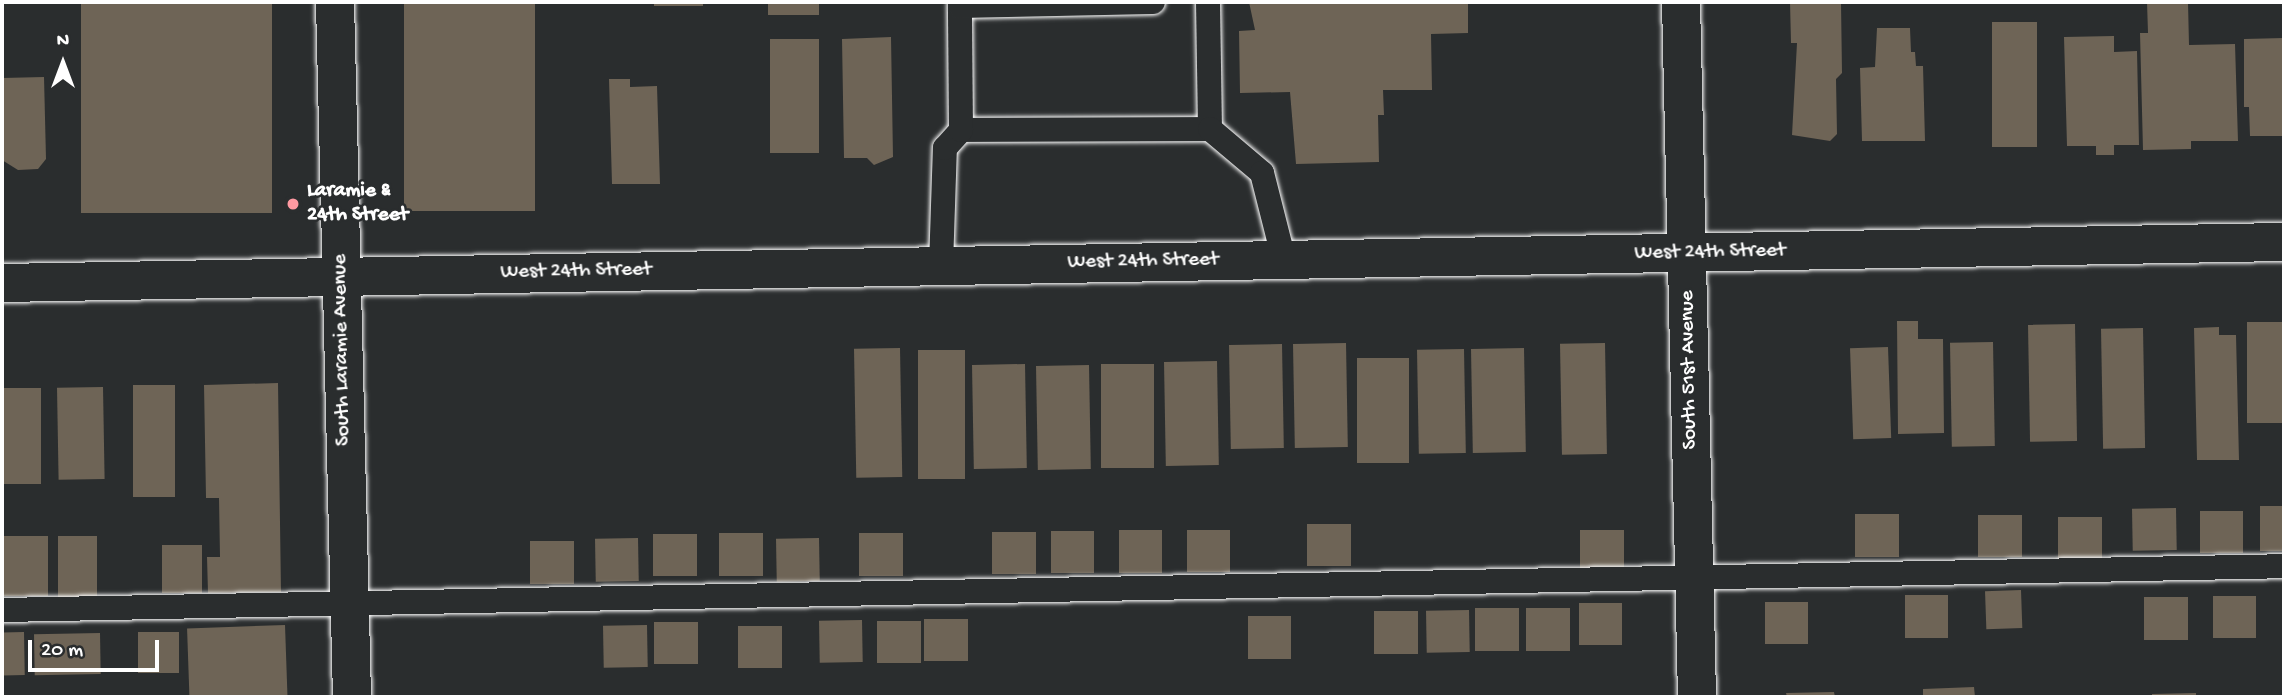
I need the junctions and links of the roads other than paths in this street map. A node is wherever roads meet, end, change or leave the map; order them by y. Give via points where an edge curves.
1 (335, 2) edge
2 (1153, 2) edge
3 (1208, 2) edge
4 (1681, 2) edge
5 (1210, 129) junction
6 (961, 130) junction
7 (2284, 242) edge
8 (1687, 253) junction
9 (1284, 260) junction
10 (941, 266) junction
11 (342, 276) junction
12 (2, 283) edge
13 (2284, 566) edge
14 (1694, 578) junction
15 (349, 603) junction
16 (2, 610) edge
17 (352, 697) edge
18 (1697, 697) edge

1 - 11 street, South Laramie Avenue
2 - 6 lane via 960,6
3 - 5 lane
4 - 8 street, South 51st Avenue
5 - 6 lane
5 - 9 lane via 1262,173
6 - 10 lane via 945,148
7 - 8 street, West 24th Street
8 - 9 street, West 24th Street
8 - 14 street, South 51st Avenue
9 - 10 street, West 24th Street
10 - 11 street, West 24th Street
11 - 12 street, West 24th Street
11 - 15 street, South Laramie Avenue
13 - 14 lane
14 - 15 lane
14 - 18 street, South 51st Avenue
15 - 16 lane
15 - 17 street, South Laramie Avenue

